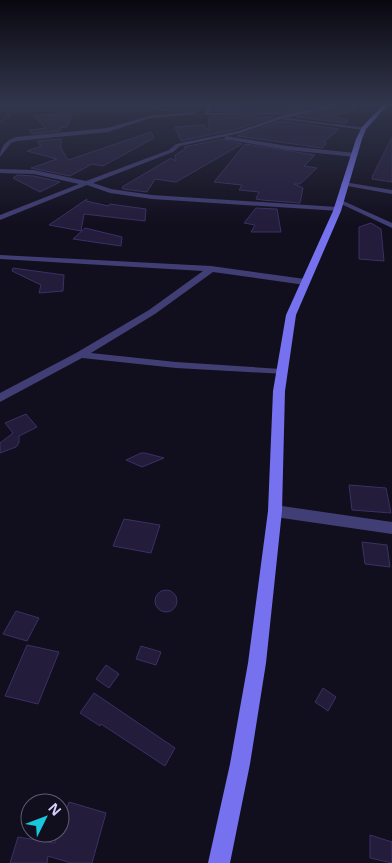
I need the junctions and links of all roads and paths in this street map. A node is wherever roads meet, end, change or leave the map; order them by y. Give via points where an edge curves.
1 (181, 145) edge
2 (272, 145) edge
3 (358, 145) edge
4 (355, 156) junction
5 (0, 171) edge
6 (86, 183) junction
7 (344, 184) junction
8 (392, 192) edge
9 (338, 205) junction
10 (0, 218) edge
11 (392, 226) edge
12 (0, 257) edge
13 (211, 269) junction
14 (306, 282) junction
15 (80, 355) junction
16 (281, 372) junction
17 (0, 398) edge
18 (274, 511) junction
19 (392, 528) edge
20 (219, 863) edge

1 - 6 street
2 - 4 street
3 - 4 street
4 - 7 street
5 - 6 street via 34,172
6 - 9 street via 110,191 152,197
6 - 10 street
7 - 8 street
7 - 9 street
9 - 11 street
9 - 14 street
12 - 13 street
13 - 14 street
13 - 15 street via 152,312
14 - 16 street via 291,315
15 - 16 street
15 - 17 street
16 - 18 street
18 - 19 street
18 - 20 street via 257,663

